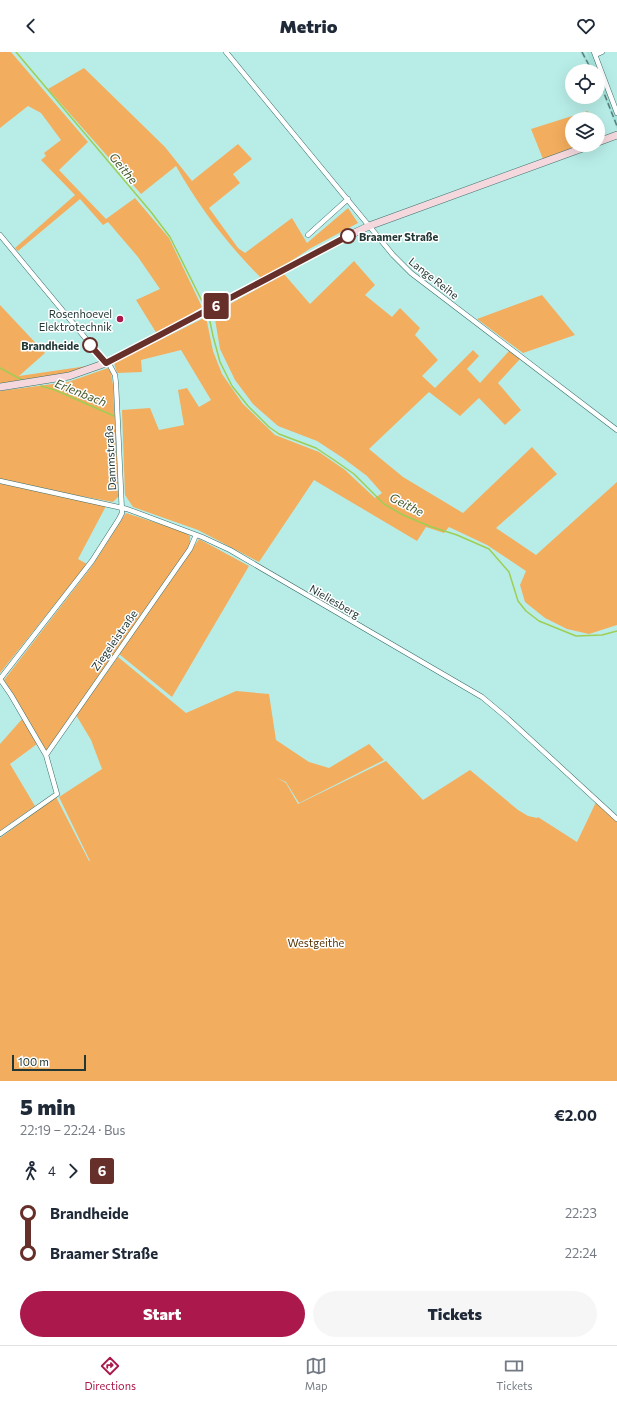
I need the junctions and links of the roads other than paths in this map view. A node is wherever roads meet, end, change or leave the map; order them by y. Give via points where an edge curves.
1 (226, 52) edge
2 (602, 52) edge
3 (594, 53) edge
4 (617, 113) edge
5 (617, 135) edge
6 (605, 139) edge
7 (572, 152) edge
8 (348, 200) junction
9 (369, 226) junction
10 (0, 235) edge
11 (308, 235) dead end
12 (107, 362) junction
13 (0, 387) edge
14 (617, 430) edge
15 (0, 481) edge
16 (122, 507) junction
17 (196, 535) junction
18 (0, 679) edge
19 (46, 755) junction
20 (617, 819) edge
21 (0, 834) edge

1 - 8 street, Lange Reihe
2 - 3 street
3 - 4 street
5 - 6 street
7 - 9 street
8 - 9 street, Lange Reihe
8 - 11 street
9 - 12 street
9 - 14 street, Lange Reihe via 411,273
10 - 12 street
12 - 13 street via 69,376
12 - 16 street, Dammstraße via 115,375 116,384
15 - 16 street, Nieliesberg
16 - 17 street, Nieliesberg
16 - 18 street via 119,519 92,561
17 - 19 street, Ziegeleistraße via 190,549
17 - 20 street, Nieliesberg via 230,550 482,697
18 - 19 street
19 - 21 street via 57,794

